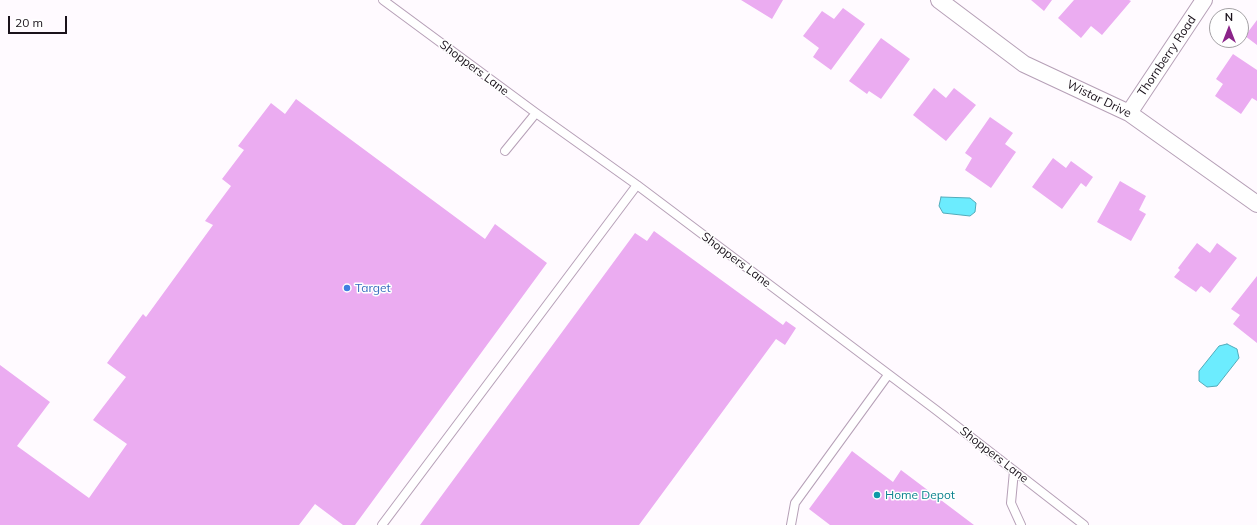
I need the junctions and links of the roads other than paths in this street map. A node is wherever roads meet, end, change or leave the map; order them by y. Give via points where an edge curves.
1 (383, 0) edge
2 (938, 0) edge
3 (1204, 0) edge
4 (536, 113) junction
5 (1130, 113) junction
6 (505, 150) dead end
7 (637, 185) junction
8 (1257, 204) edge
9 (888, 375) junction
10 (1014, 471) junction
11 (382, 525) edge
12 (790, 525) edge
13 (1021, 525) edge
14 (1084, 525) edge

1 - 4 lane, Shoppers Lane
2 - 5 street, Wistar Drive via 1024,64
3 - 5 street, Thornberry Road
4 - 6 lane
4 - 7 lane, Shoppers Lane
5 - 8 street, Wistar Drive
7 - 9 lane, Shoppers Lane
7 - 11 lane
9 - 10 lane, Shoppers Lane
9 - 12 lane via 795,503
10 - 13 lane via 1011,502
10 - 14 lane, Shoppers Lane

